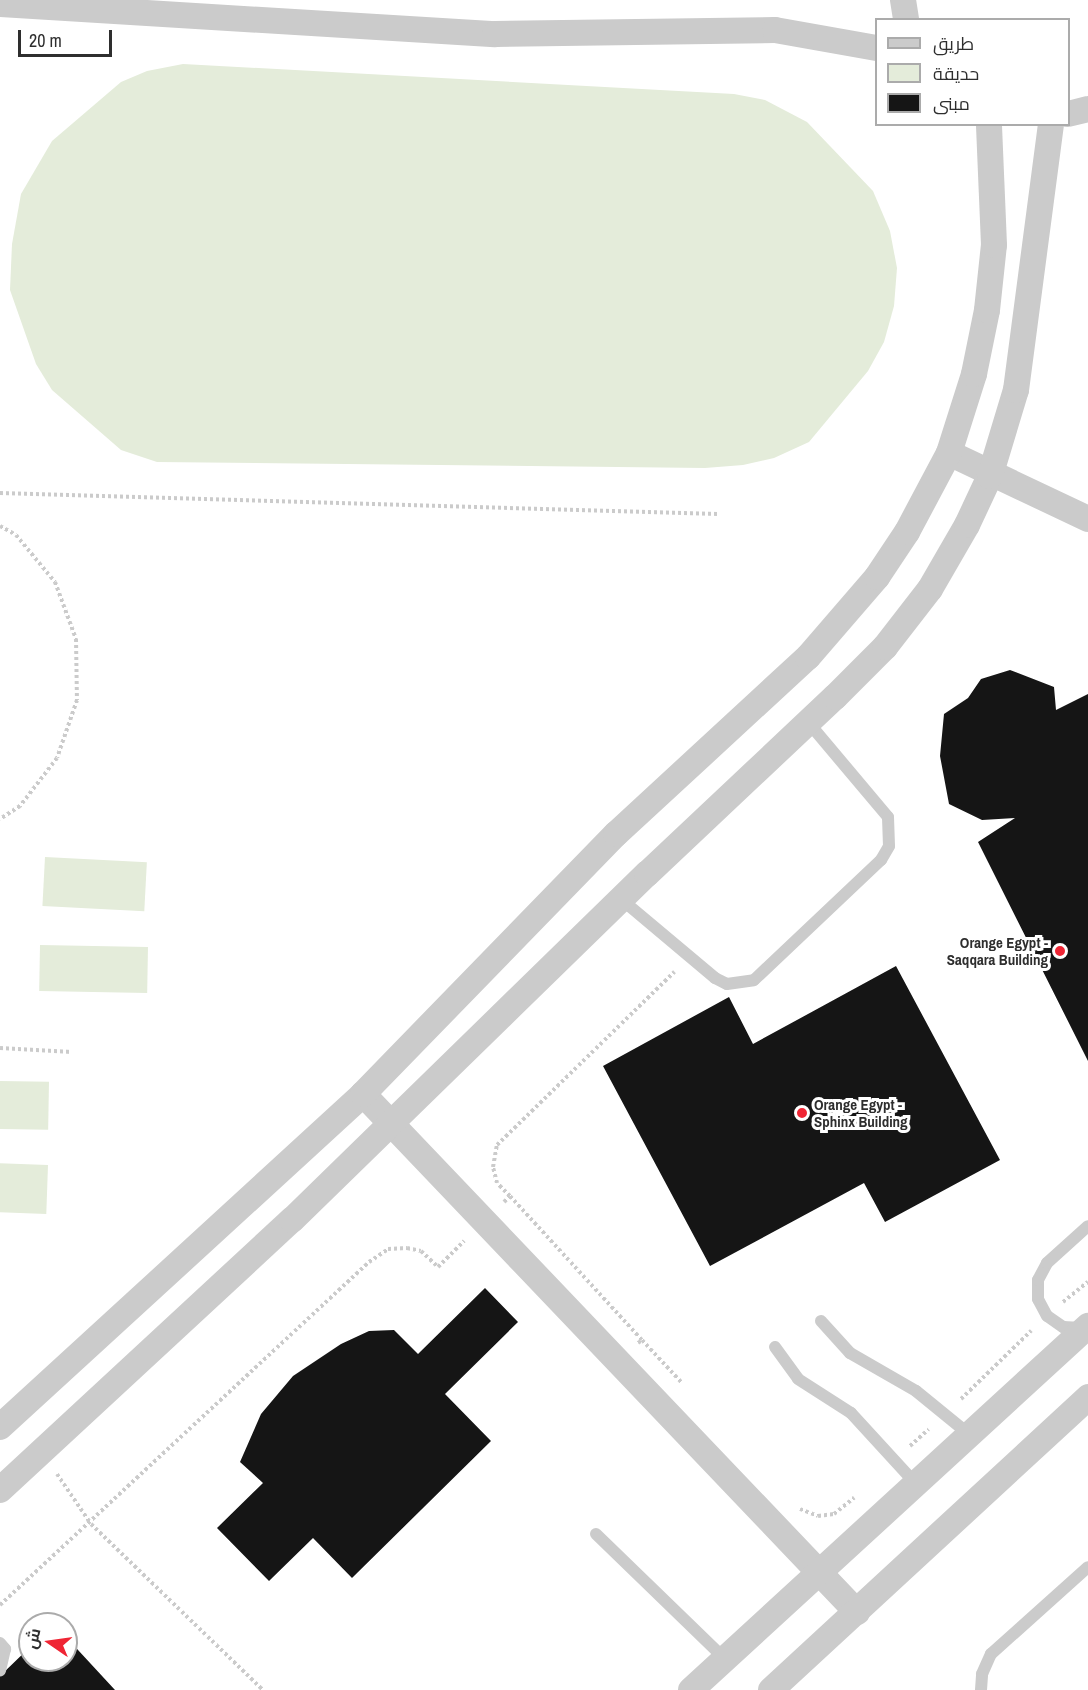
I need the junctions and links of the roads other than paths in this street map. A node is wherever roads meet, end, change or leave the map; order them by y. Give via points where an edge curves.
1 (903, 0) edge
2 (0, 4) edge
3 (906, 18) edge
4 (875, 48) edge
5 (1088, 109) edge
6 (1070, 114) edge
7 (989, 126) edge
8 (1051, 126) edge
9 (949, 453) junction
10 (990, 476) junction
11 (1088, 519) edge
12 (808, 722) junction
13 (621, 899) junction
14 (363, 1094) junction
15 (390, 1125) junction
16 (1088, 1226) edge
17 (821, 1321) dead end
18 (1087, 1327) edge
19 (776, 1347) dead end
20 (1088, 1397) edge
21 (0, 1427) edge
22 (970, 1435) junction
23 (916, 1484) junction
24 (0, 1490) edge
25 (596, 1534) dead end
26 (1088, 1567) edge
27 (819, 1572) junction
28 (857, 1612) junction
29 (0, 1643) edge
30 (725, 1659) junction
31 (0, 1670) edge
32 (691, 1690) edge
33 (771, 1690) edge
34 (981, 1690) edge

1 - 3 street
2 - 4 street via 495,34 775,30
5 - 6 street
7 - 9 street via 994,245 987,310 974,374
8 - 10 street via 1016,390
9 - 10 street
9 - 14 street via 907,532 845,618 616,834
10 - 11 street
10 - 12 street via 930,589 885,647
12 - 13 street
12 - 13 lane via 888,817 889,846 881,860 754,980 727,984
13 - 15 street
14 - 15 street
14 - 21 street
15 - 24 street
15 - 27 street
16 - 18 lane via 1047,1263 1038,1280 1038,1299 1047,1316 1063,1327
17 - 22 lane via 850,1353 916,1391
18 - 22 street
19 - 23 lane via 798,1379 851,1413
20 - 28 street
22 - 23 street
23 - 27 street
25 - 30 lane
26 - 34 lane via 991,1654 982,1674
27 - 28 street
27 - 30 street
28 - 33 street
29 - 31 lane via 5,1649
30 - 32 street

